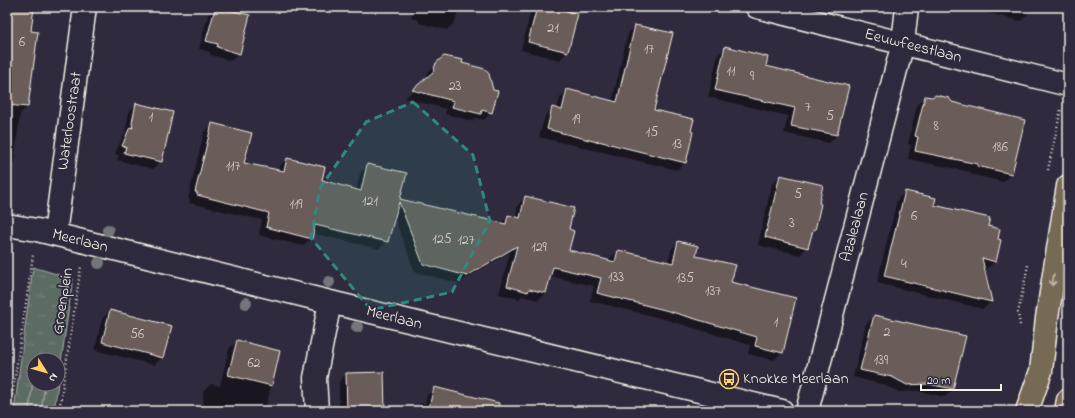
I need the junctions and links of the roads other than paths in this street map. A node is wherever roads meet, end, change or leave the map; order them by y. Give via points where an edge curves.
1 (85, 7) edge
2 (757, 7) edge
3 (908, 7) edge
4 (903, 43) junction
5 (1068, 85) edge
6 (1068, 186) edge
7 (7, 225) edge
8 (46, 232) junction
9 (330, 302) junction
10 (1068, 400) edge
11 (317, 411) edge
12 (782, 411) edge
13 (807, 411) edge
14 (1027, 411) edge
15 (1066, 411) edge

1 - 8 street, Waterloostraat
2 - 4 street, Eeuwfeestlaan
3 - 4 street, Azalealaan
4 - 5 street, Eeuwfeestlaan
4 - 13 street, Azalealaan
6 -> 14 main road via 1041,371
7 - 8 street, Meerlaan
8 - 9 street, Meerlaan
9 - 11 street via 315,378
9 - 12 street, Meerlaan
10 - 15 main road

